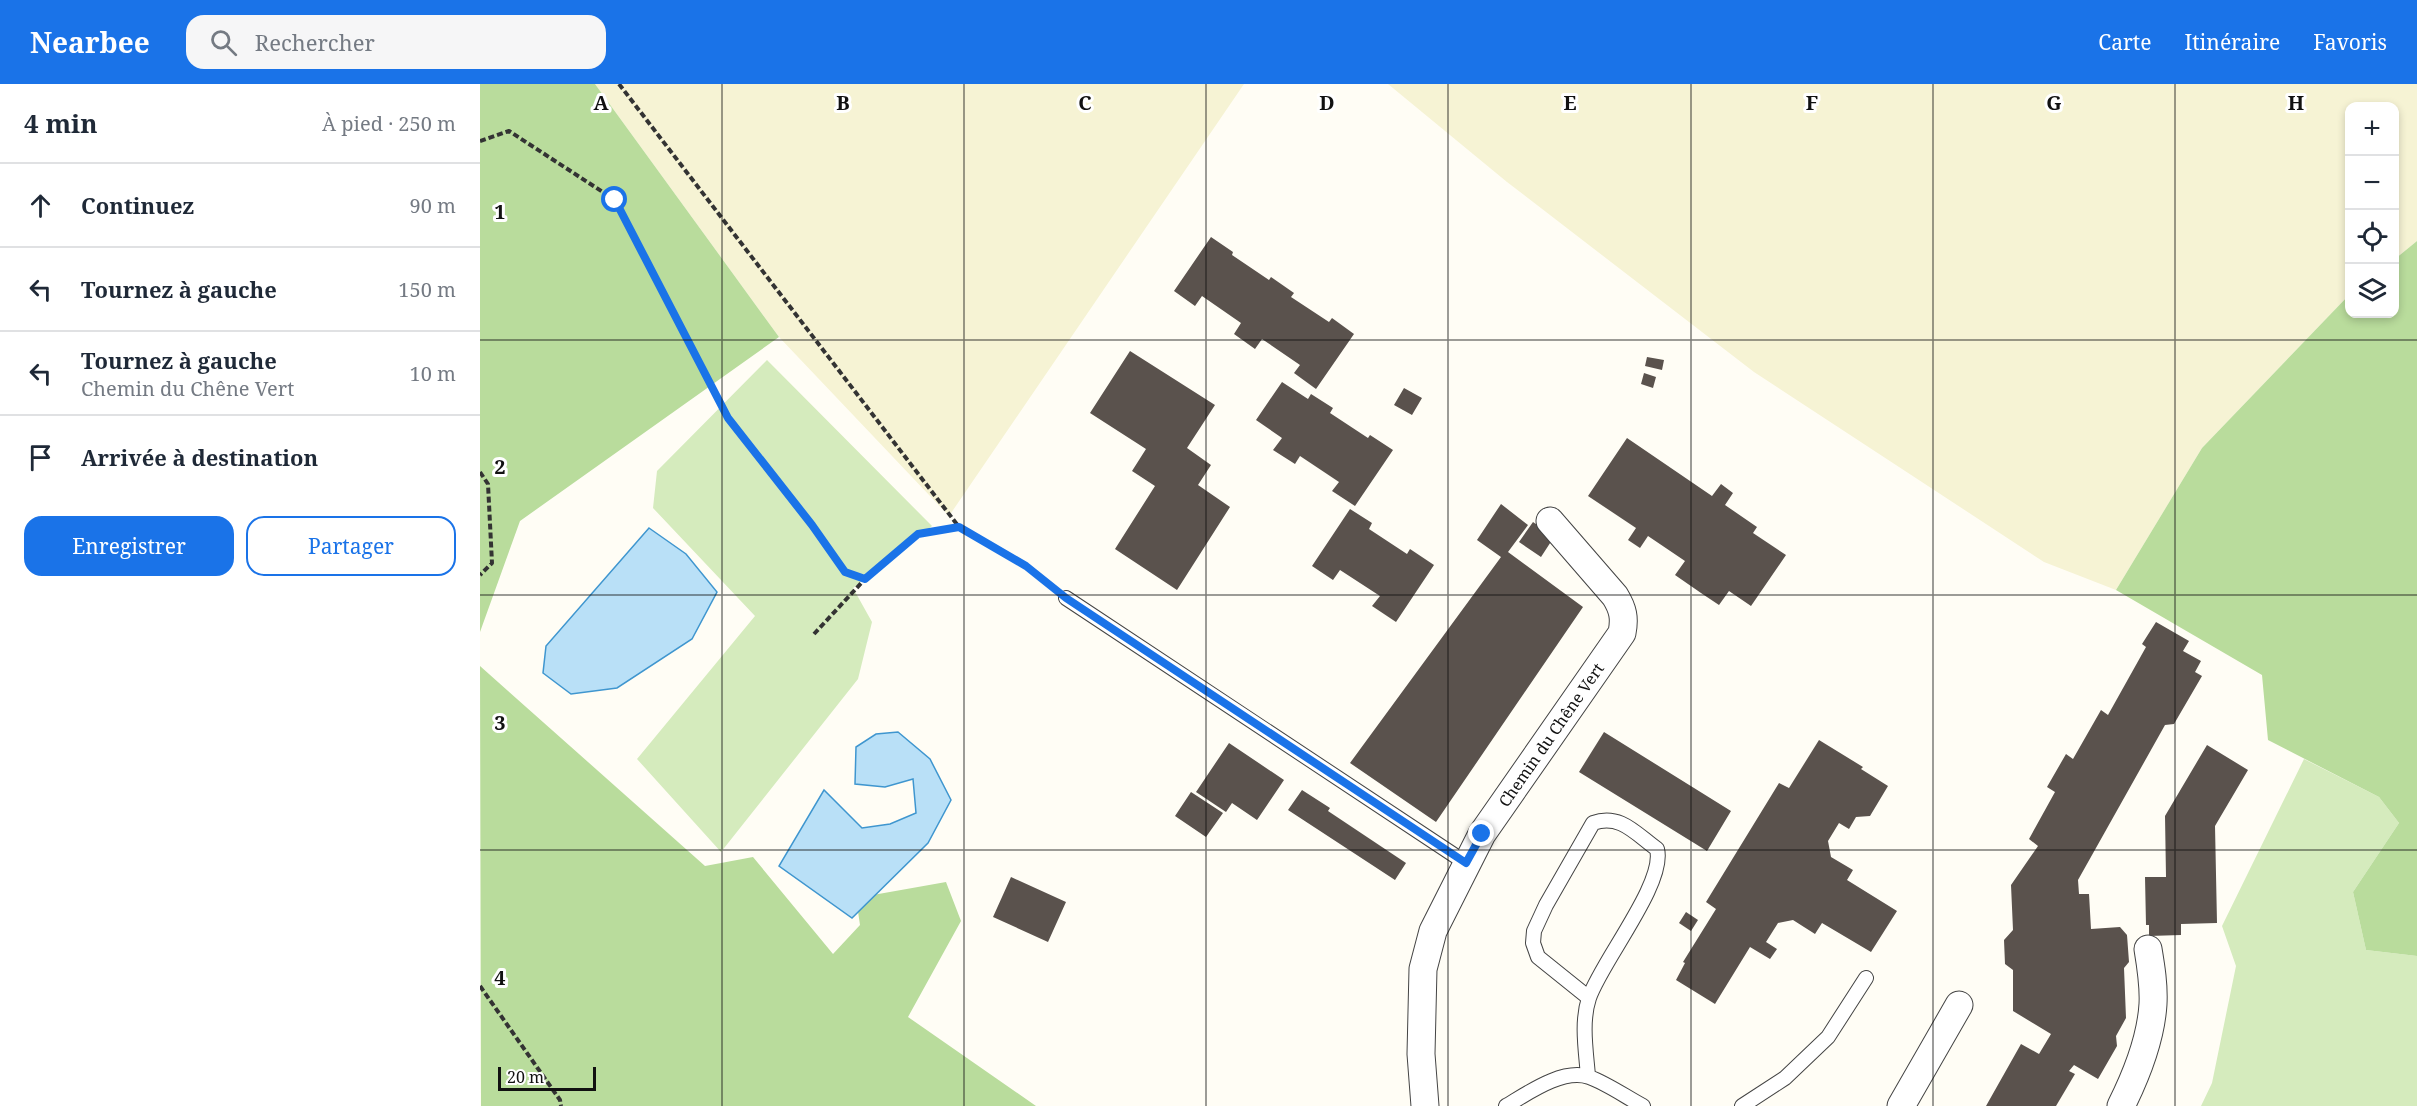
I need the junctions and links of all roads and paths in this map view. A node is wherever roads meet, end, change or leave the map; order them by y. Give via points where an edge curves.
1 (619, 84) edge
2 (480, 141) edge
3 (480, 472) edge
4 (1550, 521) dead end
5 (959, 527) junction
6 (480, 576) edge
7 (865, 579) junction
8 (1066, 598) joint
9 (814, 634) dead end
10 (1466, 863) junction
11 (2148, 949) dead end
12 (1866, 978) dead end
13 (480, 986) edge
14 (1589, 998) junction
15 (1959, 1005) dead end
16 (1588, 1076) junction
17 (561, 1106) edge
18 (1425, 1106) edge
19 (1506, 1106) edge
20 (1643, 1106) edge
21 (1742, 1106) edge
22 (1900, 1106) edge
23 (2121, 1106) edge

1 - 5 path
2 - 7 path via 509,131 615,200 728,418 845,572
3 - 6 path via 488,484 492,563
4 - 10 street, Chemin du Chêne Vert via 1615,596 1622,608 1622,633 1482,834
5 - 7 path via 918,534
5 - 8 path via 1026,566
7 - 9 path
8 - 10 lane
10 - 18 street, Chemin du Chêne Vert via 1433,931 1423,969 1421,1054
11 - 23 street via 2153,1007 2139,1062
12 - 21 lane via 1828,1037 1785,1078
13 - 17 path
14 - 14 lane via 1538,957 1534,931 1593,823 1615,819 1657,849 1659,858 1652,881
14 - 16 lane via 1585,1024
15 - 22 street
16 - 19 lane via 1569,1076 1545,1083
16 - 20 lane

